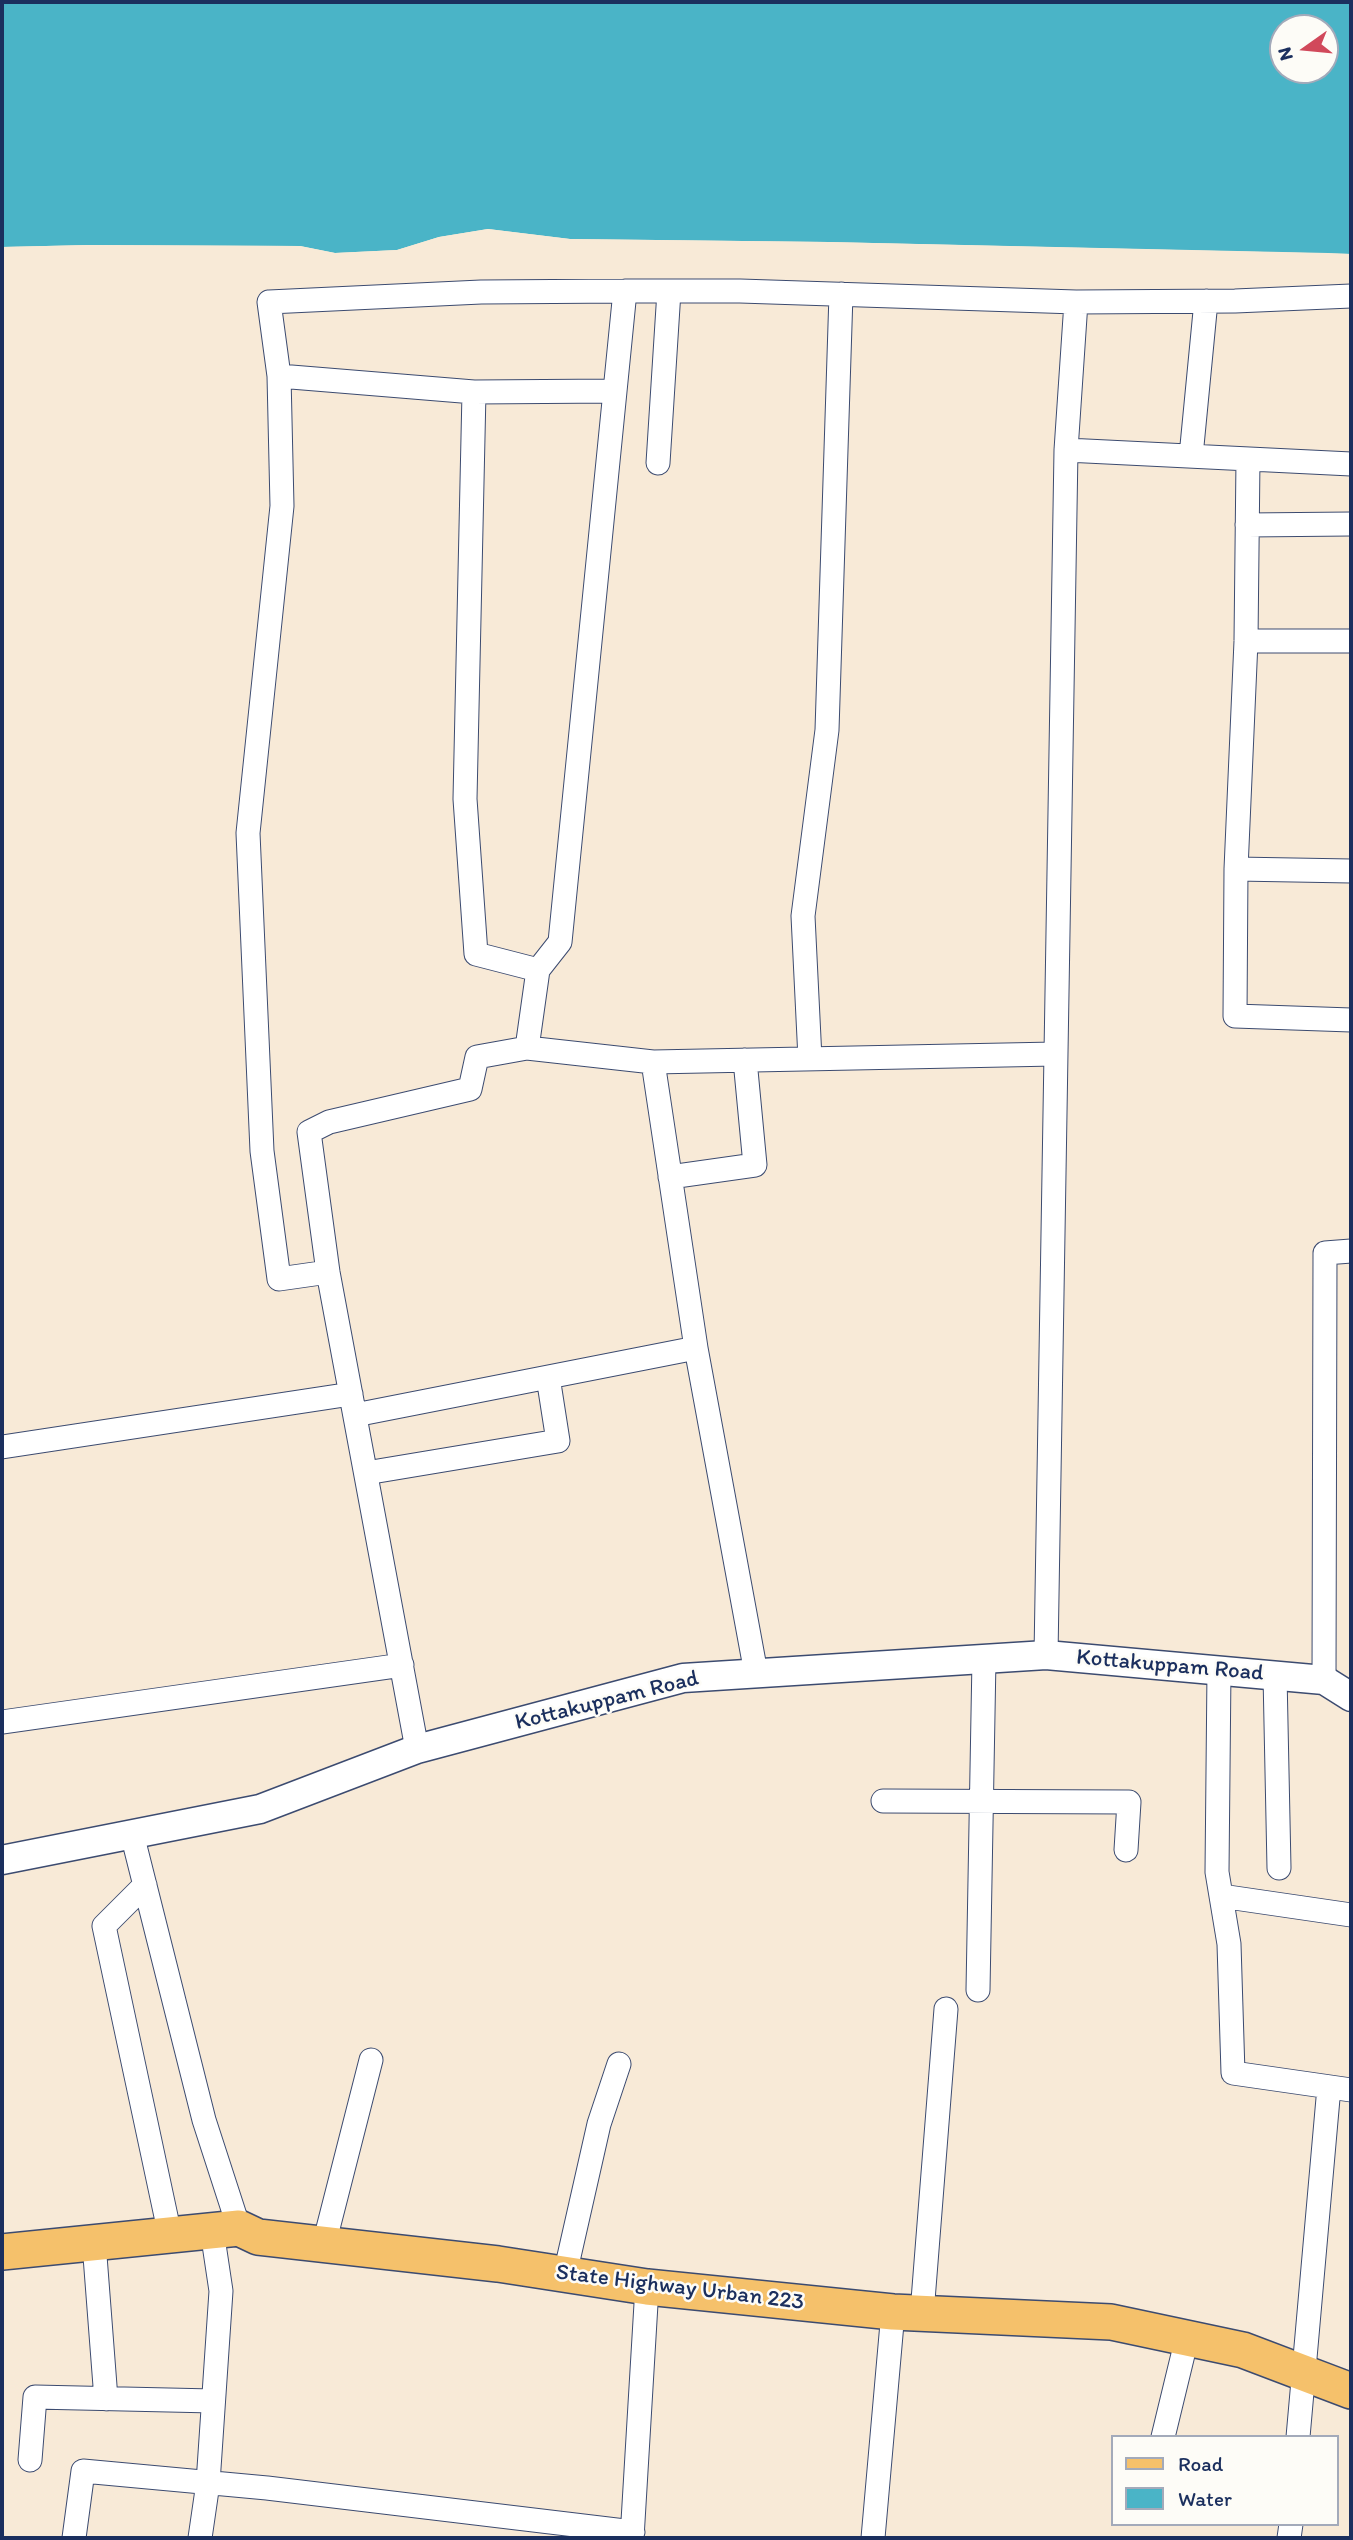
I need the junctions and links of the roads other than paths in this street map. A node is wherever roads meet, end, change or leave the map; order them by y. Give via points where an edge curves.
1 (625, 291) junction
2 (669, 291) junction
3 (841, 295) junction
4 (1351, 296) edge
5 (1076, 302) junction
6 (1206, 302) junction
7 (279, 376) junction
8 (614, 391) junction
9 (474, 392) junction
10 (1066, 450) junction
11 (1191, 456) junction
12 (1248, 459) junction
13 (658, 463) dead end
14 (1351, 464) edge
15 (1351, 524) edge
16 (1247, 525) junction
17 (1246, 641) junction
18 (1351, 641) edge
19 (1236, 869) junction
20 (1351, 871) edge
21 (538, 970) junction
22 (1351, 1020) edge
23 (527, 1048) junction
24 (1055, 1054) junction
25 (810, 1059) junction
26 (745, 1060) junction
27 (653, 1062) junction
28 (670, 1177) junction
29 (1351, 1251) edge
30 (328, 1272) junction
31 (696, 1348) junction
32 (548, 1377) junction
33 (353, 1405) junction
34 (2, 1447) edge
35 (366, 1473) junction
36 (1046, 1655) junction
37 (984, 1659) junction
38 (402, 1665) junction
39 (1219, 1671) junction
40 (756, 1673) junction
41 (1275, 1675) junction
42 (1324, 1680) junction
43 (1351, 1697) edge
44 (2, 1721) edge
45 (417, 1749) junction
46 (883, 1801) dead end
47 (981, 1802) junction
48 (132, 1834) junction
49 (1126, 1850) dead end
50 (2, 1858) edge
51 (1279, 1868) dead end
52 (145, 1885) junction
53 (1221, 1896) junction
54 (1351, 1915) edge
55 (978, 1990) dead end
56 (946, 2010) dead end
57 (371, 2060) dead end
58 (619, 2064) dead end
59 (1340, 2089) edge
60 (225, 2230) junction
61 (170, 2235) junction
62 (94, 2243) junction
63 (324, 2244) junction
64 (2, 2252) edge
65 (565, 2274) junction
66 (647, 2287) junction
67 (907, 2313) junction
68 (1187, 2338) junction
69 (1304, 2374) junction
70 (1351, 2391) edge
71 (106, 2399) junction
72 (213, 2401) junction
73 (1163, 2435) edge
74 (1298, 2435) edge
75 (30, 2460) dead end
76 (208, 2483) junction
77 (633, 2535) edge
78 (74, 2538) edge
79 (200, 2538) edge
80 (873, 2538) edge

1 - 2 street
1 - 7 street via 269,302
1 - 8 street
2 - 3 street
2 - 13 street
3 - 5 street
3 - 25 street via 827,730 803,916
4 - 6 street
5 - 6 street
5 - 10 street
6 - 11 street
7 - 9 street
7 - 30 street via 282,506 248,833 262,1151 279,1279
8 - 9 street
8 - 21 street via 560,942
9 - 21 street via 465,799 476,954
10 - 11 street
10 - 24 street
11 - 12 street
12 - 14 street
12 - 16 street
15 - 16 street
16 - 17 street
17 - 18 street
17 - 19 street
19 - 20 street
19 - 22 street via 1235,1016
21 - 23 street
23 - 27 street
23 - 30 street via 477,1058 470,1089 329,1122 309,1132
24 - 25 street
24 - 36 street
25 - 26 street
26 - 27 street
26 - 28 street via 755,1165
27 - 28 street
28 - 31 street
29 - 42 street via 1325,1253
30 - 33 street
31 - 32 street
31 - 40 street
32 - 33 street
32 - 35 street via 558,1441
33 - 34 street
33 - 35 street
35 - 38 street
36 - 37 street, Kottakuppam Road
36 - 39 street, Kottakuppam Road
37 - 40 street, Kottakuppam Road
37 - 47 street
38 - 44 street
38 - 45 street
39 - 41 street, Kottakuppam Road
39 - 53 street via 1217,1872
40 - 45 street, Kottakuppam Road via 683,1678
41 - 42 street, Kottakuppam Road
41 - 51 street
42 - 43 street, Kottakuppam Road
45 - 48 street, Kottakuppam Road via 260,1809
46 - 47 street
47 - 49 street via 1129,1802
47 - 55 street
48 - 50 street, Kottakuppam Road
48 - 52 street
52 - 60 street via 204,2120
52 - 61 street via 104,1926
53 - 54 street
53 - 59 street via 1229,1944 1233,2073
56 - 67 street
57 - 63 street
58 - 65 street via 599,2124
59 - 69 street
60 - 61 main road, State Highway Urban 223
60 - 63 main road, State Highway Urban 223
60 - 72 street
61 - 62 main road, State Highway Urban 223
62 - 64 main road, State Highway Urban 223
62 - 71 street
63 - 65 main road, State Highway Urban 223
65 - 66 main road, State Highway Urban 223
66 - 67 main road, State Highway Urban 223
66 - 77 street
67 - 68 main road, State Highway Urban 223 via 1111,2322
67 - 80 street
68 - 69 main road, State Highway Urban 223 via 1243,2350
68 - 73 street
69 - 70 main road, State Highway Urban 223
69 - 74 street
71 - 72 street
71 - 75 street via 35,2398
72 - 76 street
76 - 77 street
76 - 78 street via 83,2471
76 - 79 street

